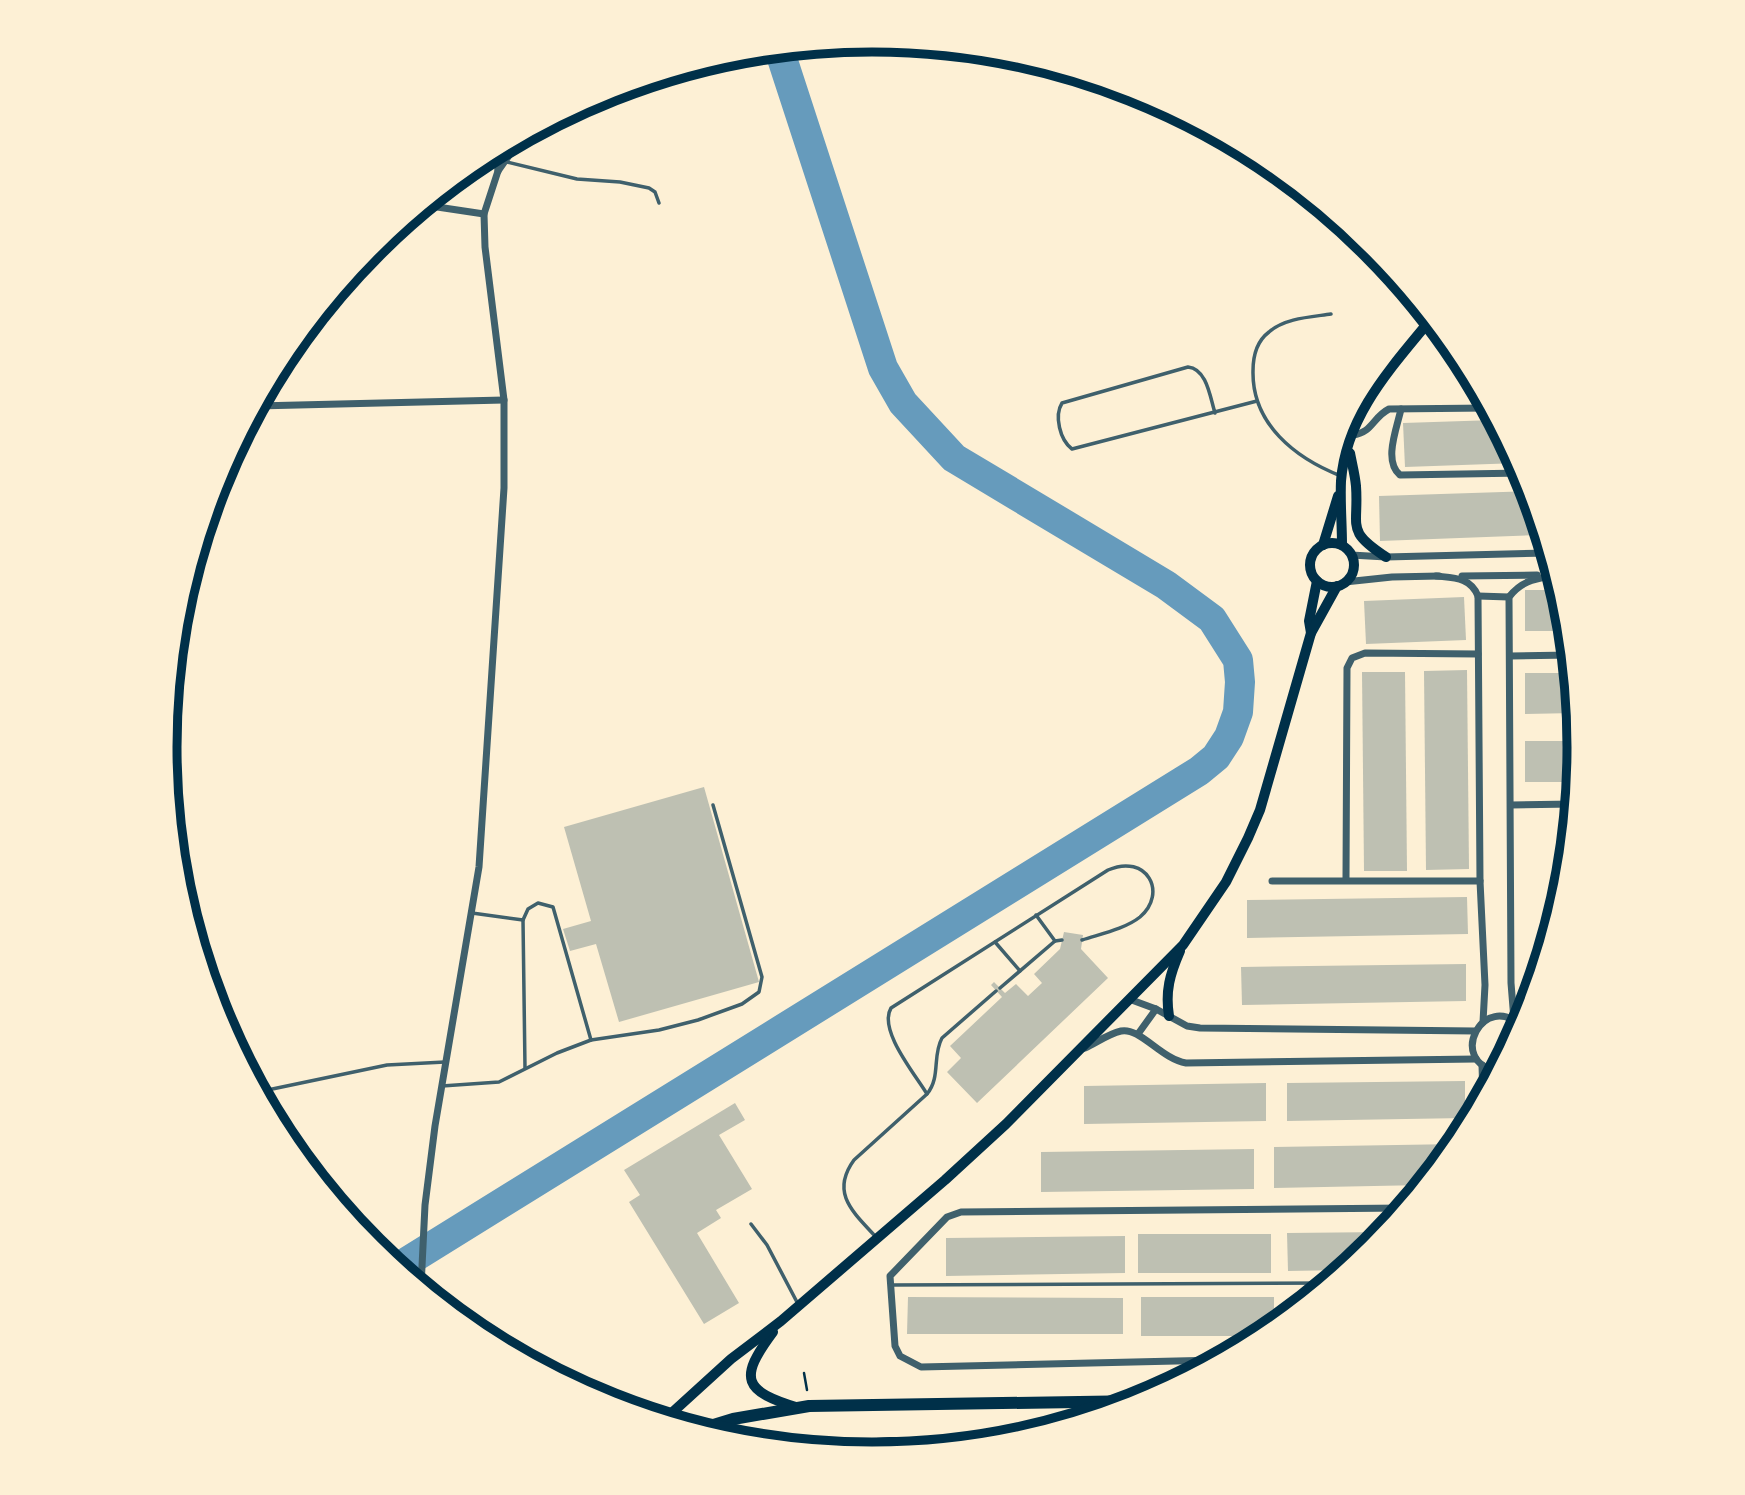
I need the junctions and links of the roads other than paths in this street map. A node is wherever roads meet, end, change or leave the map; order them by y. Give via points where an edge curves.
1 (508, 156) edge
2 (505, 161) junction
3 (497, 163) edge
4 (498, 171) junction
5 (659, 203) dead end
6 (436, 207) edge
7 (484, 214) junction
8 (1331, 314) dead end
9 (1425, 326) edge
10 (504, 400) junction
11 (1257, 401) junction
12 (268, 406) edge
13 (1478, 408) edge
14 (1401, 409) junction
15 (1215, 412) junction
16 (1351, 441) junction
17 (1511, 473) edge
18 (1342, 480) junction
19 (1322, 545) junction
20 (1342, 545) junction
21 (1540, 553) edge
22 (1351, 555) junction
23 (1386, 557) junction
24 (1546, 575) edge
25 (1436, 576) junction
26 (1546, 577) edge
27 (1317, 581) junction
28 (1341, 584) junction
29 (1478, 596) junction
30 (1509, 597) junction
31 (1311, 633) junction
32 (1478, 654) junction
33 (1562, 655) edge
34 (1510, 656) junction
35 (1565, 804) edge
36 (713, 805) dead end
37 (1511, 805) junction
38 (1346, 879) junction
39 (1272, 880) dead end
40 (1480, 881) junction
41 (471, 913) junction
42 (1036, 915) junction
43 (523, 920) junction
44 (1062, 940) dead end
45 (1082, 940) dead end
46 (1055, 941) junction
47 (995, 942) junction
48 (1183, 945) junction
49 (1020, 971) junction
50 (1129, 999) junction
51 (1156, 1009) junction
52 (1169, 1016) junction
53 (1514, 1016) edge
54 (1512, 1020) edge
55 (1483, 1022) junction
56 (1475, 1031) junction
57 (1138, 1034) junction
58 (591, 1040) junction
59 (1077, 1052) junction
60 (445, 1062) junction
61 (1479, 1062) junction
62 (1489, 1067) edge
63 (525, 1069) junction
64 (1481, 1082) edge
65 (442, 1086) junction
66 (268, 1090) edge
67 (927, 1094) junction
68 (1393, 1208) edge
69 (751, 1224) dead end
70 (877, 1239) junction
71 (421, 1276) edge
72 (1315, 1283) edge
73 (891, 1285) junction
74 (799, 1306) junction
75 (781, 1321) junction
76 (1199, 1360) edge
77 (1109, 1401) edge
78 (804, 1407) junction
79 (672, 1413) edge
80 (716, 1424) edge

1 - 2 street
2 - 4 street
2 - 5 lane via 577,179 649,188
3 - 4 street
4 - 7 street
6 - 7 street
7 - 10 street
8 - 11 lane via 1285,322 1267,332 1253,355
9 - 16 main road via 1371,395
10 - 12 street
10 - 41 street via 504,488 491,698 479,867
11 - 15 lane
11 - 18 lane via 1260,413 1282,439
13 - 14 street
14 - 16 street via 1382,412 1369,430
14 - 17 street via 1391,460 1400,475
15 - 15 lane via 1202,373 1188,367 1062,403 1058,412 1063,439 1072,449
16 - 18 main road
16 - 23 main road via 1356,528
18 - 19 main road
18 - 20 main road
19 - 20 main road
19 - 27 main road via 1310,562
20 - 22 main road
21 - 23 street
22 - 23 street
22 - 28 main road via 1353,569
24 - 25 street
25 - 28 street via 1392,576
25 - 29 street via 1466,580
26 - 30 street via 1528,580
27 - 28 main road via 1330,587
27 - 31 main road
28 - 31 main road
29 - 30 street
29 - 32 street
30 - 34 street
31 - 48 main road via 1260,810 1226,882
32 - 38 street via 1365,653 1352,658 1347,668
32 - 40 street
33 - 34 street
34 - 37 street
35 - 37 street
36 - 58 lane via 762,977 758,992 742,1004 698,1020
37 - 53 street
38 - 39 street
38 - 40 street
40 - 55 street
41 - 43 lane
41 - 60 street
42 - 45 lane via 1115,866 1132,865 1146,873 1152,892 1144,912 1133,921
42 - 46 lane
42 - 47 lane
43 - 58 lane via 528,909 538,903 553,907
43 - 63 lane
44 - 46 lane
46 - 49 lane
47 - 49 lane
47 - 67 lane via 888,1014 891,1035
48 - 50 main road
48 - 52 main road via 1168,982
49 - 67 lane via 942,1038 935,1082
50 - 51 street
50 - 59 main road
51 - 52 street
51 - 57 street
52 - 56 street via 1200,1028
54 - 55 street via 1498,1016
55 - 56 street
56 - 61 street via 1472,1041
57 - 59 street via 1121,1031
57 - 61 street via 1174,1061 1186,1063
58 - 63 lane
59 - 70 main road via 1006,1124
60 - 65 street
60 - 66 lane via 387,1065
61 - 62 street
61 - 64 street
63 - 65 lane via 499,1082
65 - 71 street via 425,1205
67 - 70 lane via 846,1171 843,1193 848,1205
68 - 73 street via 961,1212 947,1217 890,1276
69 - 74 lane
70 - 74 main road
72 - 73 lane
73 - 76 street via 895,1346 901,1356 921,1367
74 - 75 main road
75 - 78 main road via 756,1354 752,1384 771,1400
75 - 79 main road
77 - 78 highway
78 - 80 highway

